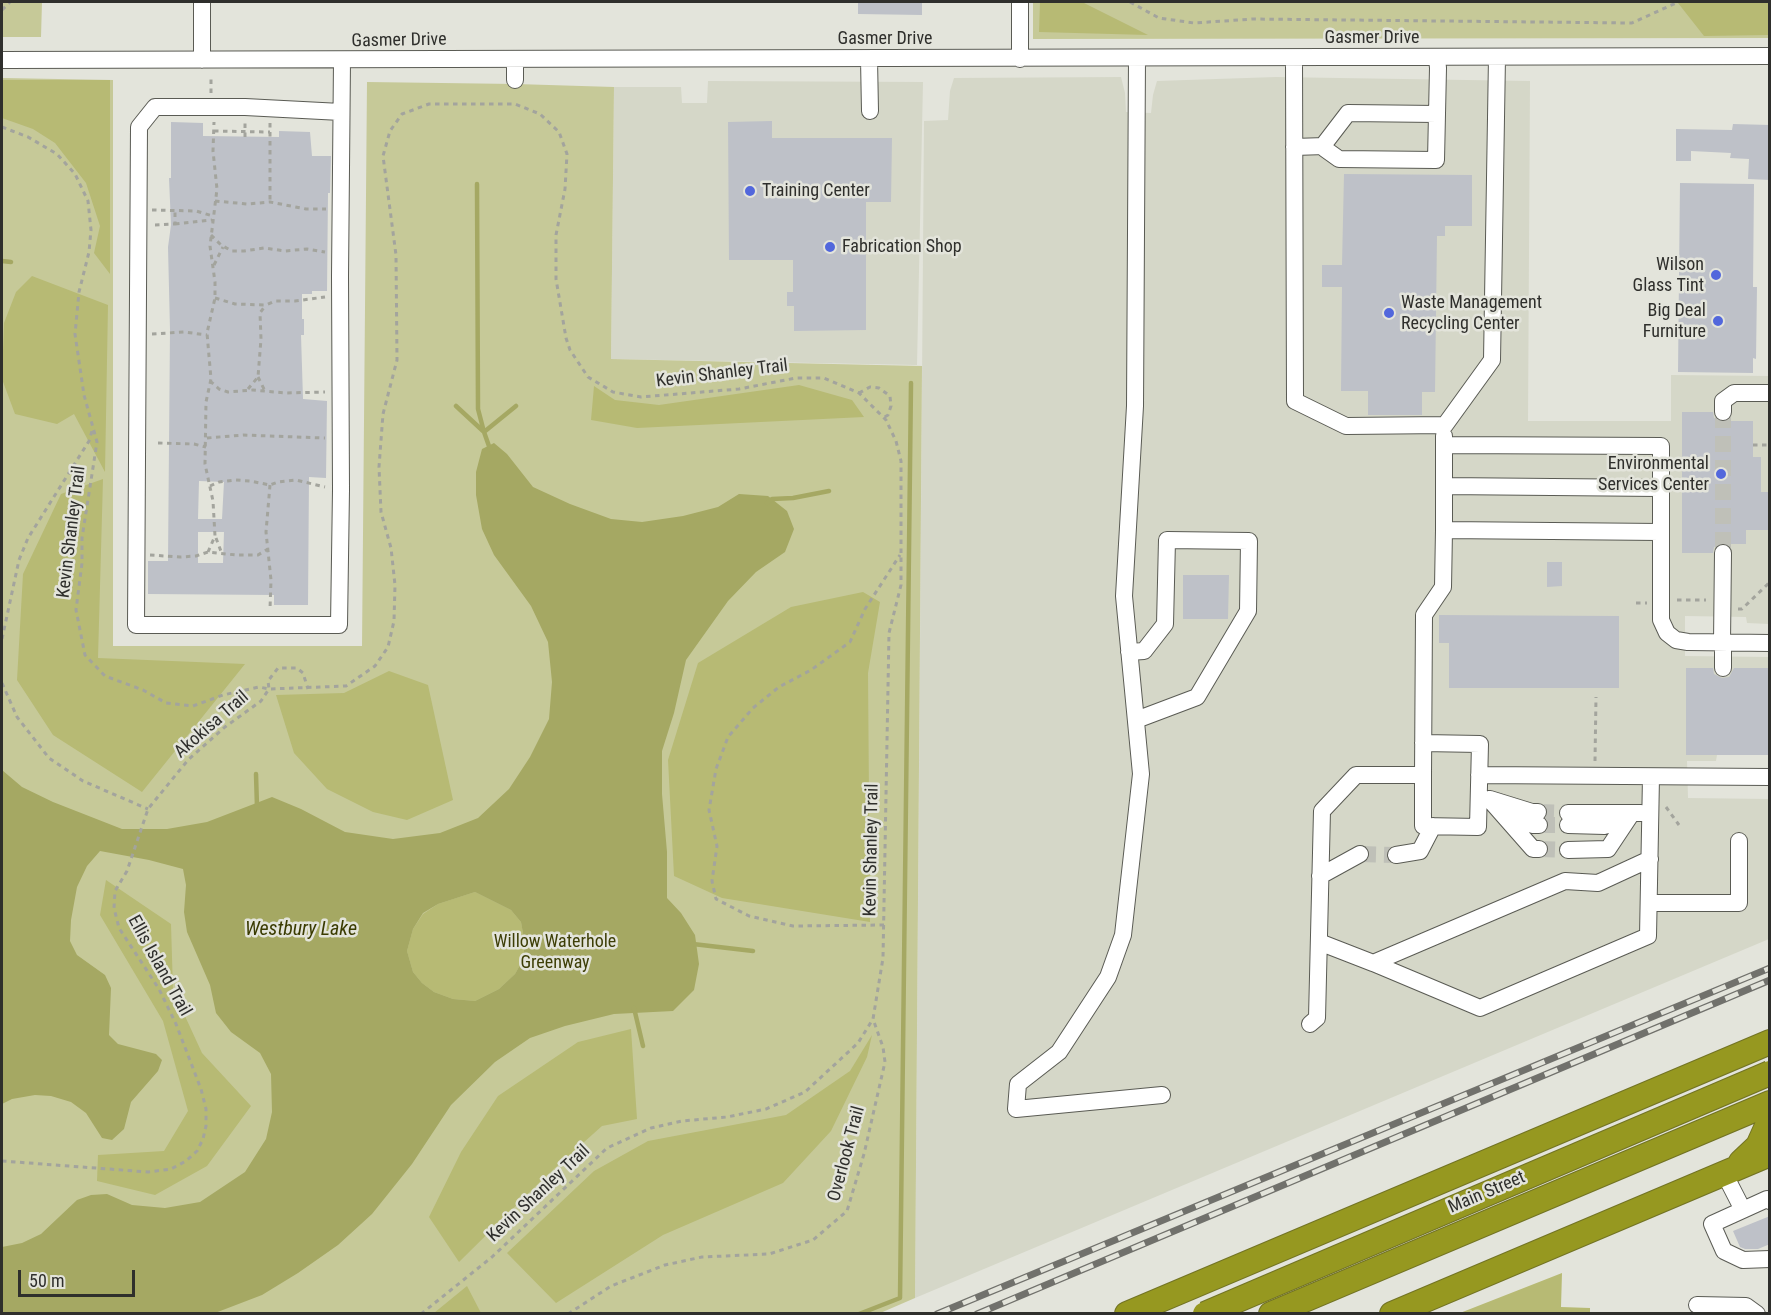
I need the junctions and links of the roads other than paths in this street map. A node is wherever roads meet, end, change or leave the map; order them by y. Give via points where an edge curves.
1 (202, 2) edge
2 (1020, 2) edge
3 (1770, 56) edge
4 (1497, 57) junction
5 (1137, 58) junction
6 (1294, 58) junction
7 (1437, 58) junction
8 (869, 59) junction
9 (1020, 59) junction
10 (2, 60) edge
11 (515, 60) junction
12 (342, 61) junction
13 (207, 65) junction
14 (515, 80) dead end
15 (870, 111) dead end
16 (341, 112) junction
17 (1437, 114) junction
18 (1325, 146) junction
19 (1294, 147) junction
20 (1770, 393) edge
21 (1723, 412) tunnel mouth
22 (1445, 425) junction
23 (1444, 445) junction
24 (1444, 486) junction
25 (1660, 488) junction
26 (1444, 530) junction
27 (1660, 532) junction
28 (1723, 553) tunnel mouth
29 (1723, 643) junction
30 (1770, 643) edge
31 (1129, 652) junction
32 (1724, 668) dead end
33 (1136, 720) junction
34 (1423, 743) junction
35 (1424, 775) junction
36 (1479, 775) junction
37 (1651, 777) junction
38 (1770, 777) edge
39 (1496, 801) junction
40 (1624, 813) junction
41 (1651, 813) junction
42 (1433, 826) junction
43 (1739, 841) dead end
44 (1360, 854) tunnel mouth
45 (1396, 855) tunnel mouth
46 (1650, 859) junction
47 (1320, 876) junction
48 (1649, 903) junction
49 (1319, 942) junction
50 (1373, 963) junction
51 (1310, 1024) dead end
52 (1770, 1042) edge
53 (1770, 1073) edge
54 (1657, 1091) junction
55 (1162, 1095) dead end
56 (1770, 1102) edge
57 (1770, 1154) edge
58 (1730, 1170) junction
59 (1770, 1201) edge
60 (1743, 1210) junction
61 (1770, 1259) edge
62 (1697, 1305) dead end
63 (1127, 1314) edge
64 (1204, 1314) edge
65 (1271, 1314) edge
66 (1392, 1314) edge
67 (1757, 1314) edge

1 - 13 street
2 - 9 street
3 - 4 street, Gasmer Drive
4 - 7 street, Gasmer Drive
4 - 22 street via 1492,360
5 - 6 street, Gasmer Drive
5 - 9 street, Gasmer Drive
5 - 31 street via 1135,406 1124,596
6 - 7 street, Gasmer Drive
6 - 19 street
7 - 17 street
8 - 9 street, Gasmer Drive
8 - 11 street, Gasmer Drive
8 - 15 street
10 - 13 street, Gasmer Drive
11 - 12 street, Gasmer Drive
11 - 14 street
12 - 13 street, Gasmer Drive
12 - 16 street
16 - 16 street via 339,625 136,626 139,127 155,107
17 - 18 street via 1348,113
17 - 18 street via 1436,160 1339,159
18 - 19 street
19 - 22 street via 1295,401 1346,426
20 - 21 street via 1734,393 1723,401
22 - 23 street
23 - 24 street
23 - 25 street via 1661,446
24 - 25 street
24 - 26 street
25 - 27 street
26 - 27 street
26 - 34 street via 1443,587 1424,615
27 - 29 street via 1661,620 1667,633 1676,640
28 - 29 street
29 - 30 street
29 - 32 street
31 - 33 street
31 - 33 street via 1144,651 1166,624 1167,540 1248,541 1248,611 1197,697
33 - 55 street via 1141,774 1123,935 1108,977 1059,1052 1018,1084 1016,1109
34 - 35 street
34 - 36 street via 1480,744
35 - 42 street via 1423,826
35 - 47 street via 1356,775 1322,811
36 - 37 street
36 - 39 street
37 - 38 street
37 - 41 street
39 - 39 street via 1532,812 1539,831 1532,838
39 - 42 street via 1478,827
40 - 40 street via 1608,849 1568,832
40 - 41 street
41 - 46 street
42 - 45 street via 1420,850
43 - 48 street via 1739,903
44 - 47 street
46 - 48 street
46 - 50 street via 1598,882 1564,881
47 - 49 street
48 - 50 street via 1648,936 1480,1008
49 - 50 street
49 - 51 street via 1317,1018
52 - 54 highway
53 - 64 highway, Main Street, bridge
54 - 56 highway via 1727,1065 1757,1077
54 - 63 highway
56 - 58 highway via 1767,1126 1758,1146
56 - 65 highway, Main Street
57 - 58 highway
58 - 60 street
58 - 66 highway
59 - 60 street
60 - 61 street via 1712,1224 1724,1251 1743,1260
62 - 67 street via 1746,1306

